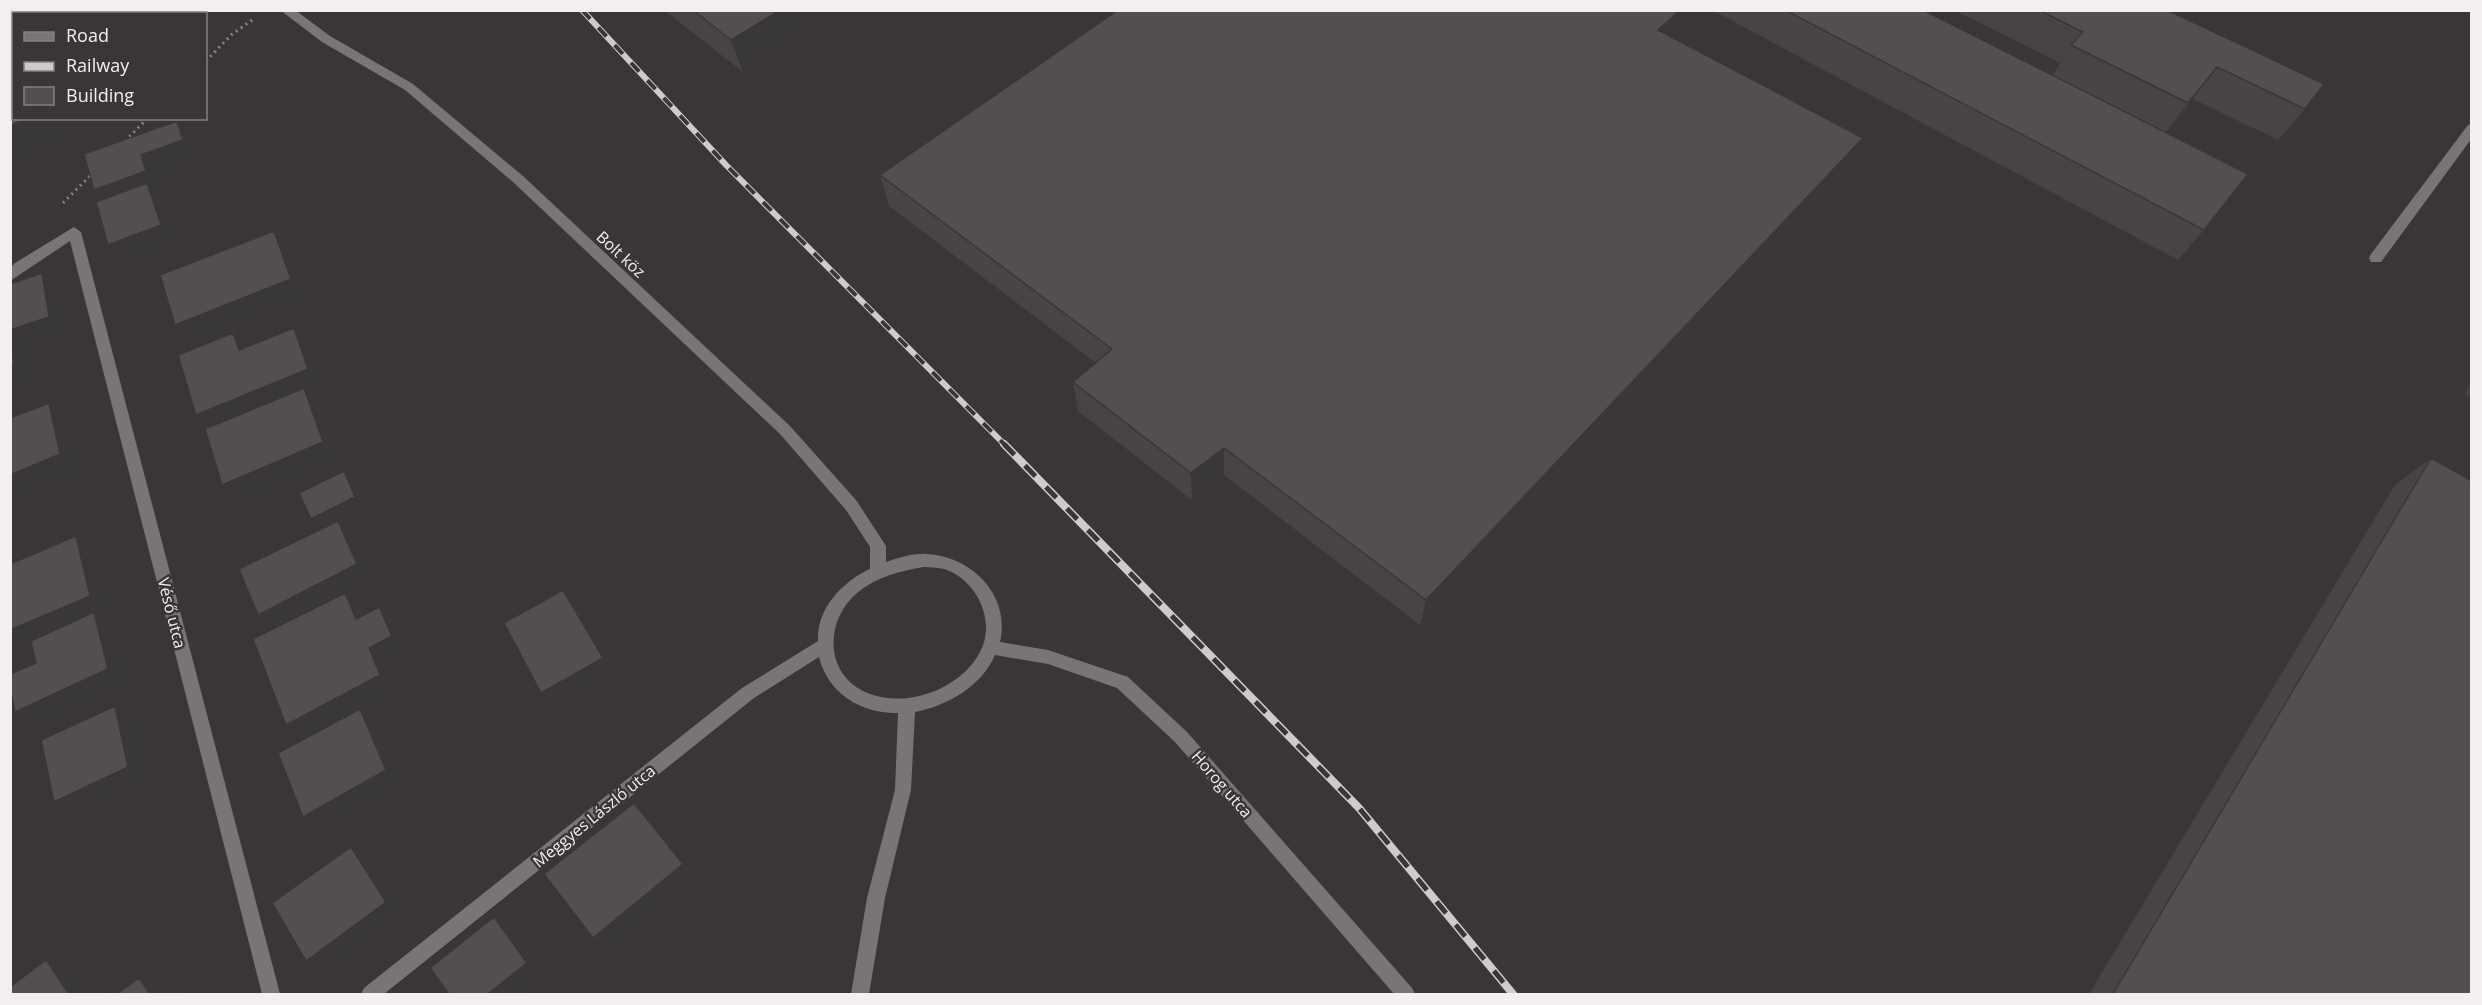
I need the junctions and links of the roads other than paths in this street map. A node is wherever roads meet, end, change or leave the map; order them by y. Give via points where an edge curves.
1 (286, 10) edge
2 (2472, 128) edge
3 (2376, 258) dead end
4 (10, 276) edge
5 (878, 571) junction
6 (825, 645) junction
7 (990, 647) junction
8 (908, 706) junction
9 (271, 994) edge
10 (370, 994) edge
11 (860, 994) edge
12 (1406, 994) edge

1 - 5 street, Bolt köz via 326,39 409,87 518,179 777,422 851,505 878,546
2 - 3 street
4 - 9 street, Véső utca via 74,232
5 - 6 street via 861,580 834,609 826,627
5 - 7 street via 924,560 947,563 966,573 982,587 991,605 994,626
6 - 8 street via 829,667 841,685 859,699 882,706
6 - 10 street, Meggyes László utca via 748,693
7 - 8 street via 981,665 958,688 929,702
7 - 12 street, Horog utca via 1048,657 1122,682 1181,737
8 - 11 street via 903,790 876,898

